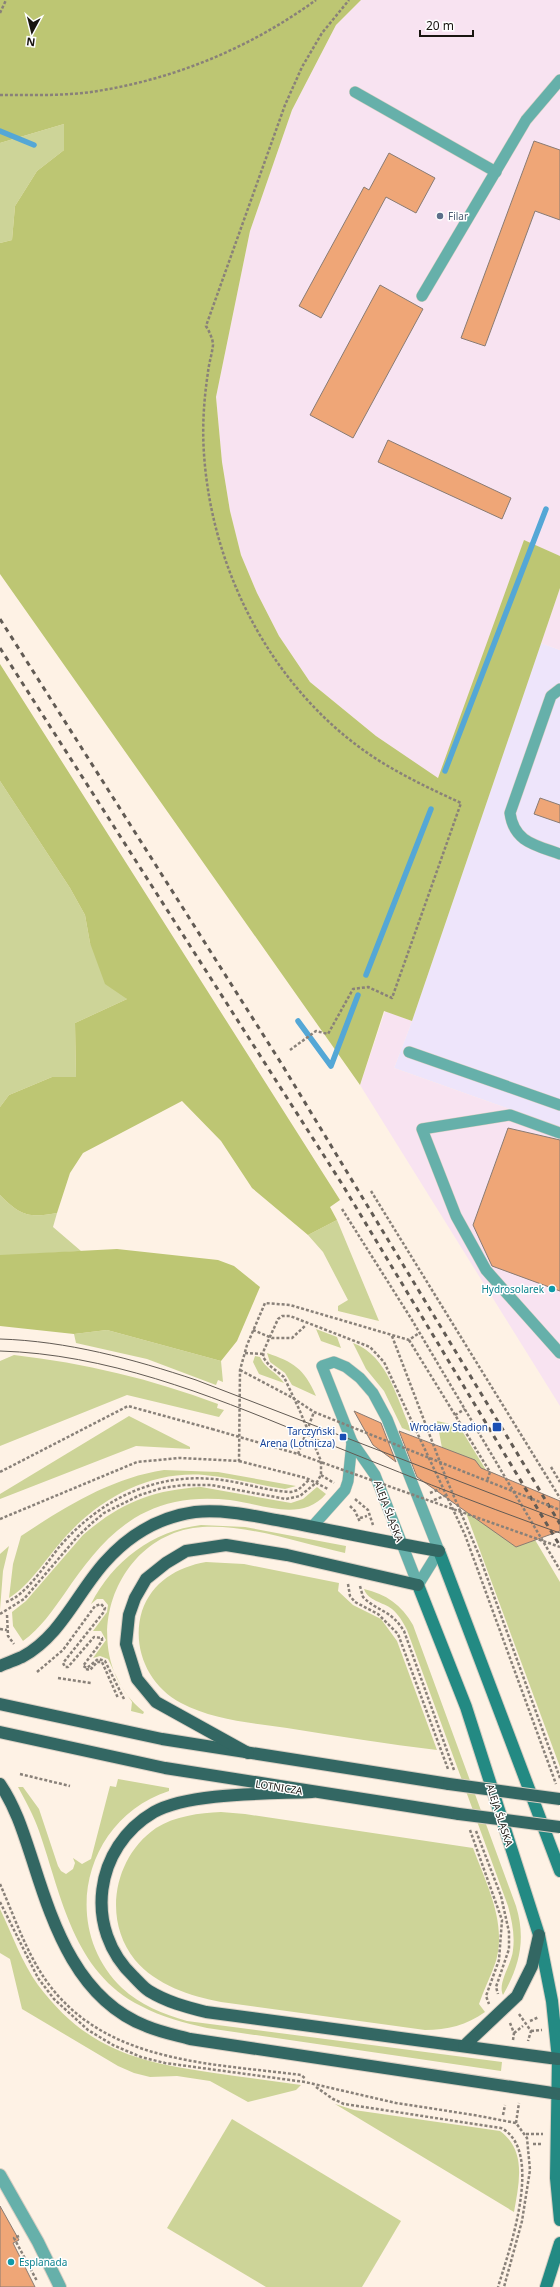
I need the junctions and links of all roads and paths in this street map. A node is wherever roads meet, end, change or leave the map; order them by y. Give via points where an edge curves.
1 (6, 0) edge
2 (316, 0) edge
3 (349, 0) edge
4 (0, 13) edge
5 (560, 80) edge
6 (355, 92) dead end
7 (0, 95) edge
8 (496, 172) junction
9 (422, 296) dead end
10 (560, 689) edge
11 (560, 854) edge
12 (290, 1050) dead end
13 (409, 1052) dead end
14 (560, 1105) edge
15 (560, 1133) edge
16 (371, 1191) dead end
17 (342, 1208) dead end
18 (306, 1325) dead end
19 (253, 1330) junction
20 (419, 1333) junction
21 (391, 1336) junction
22 (269, 1337) junction
23 (409, 1340) junction
24 (245, 1353) junction
25 (560, 1353) edge
26 (263, 1354) junction
27 (240, 1370) junction
28 (465, 1409) junction
29 (314, 1412) junction
30 (455, 1415) junction
31 (352, 1442) junction
32 (298, 1454) junction
33 (239, 1461) junction
34 (551, 1467) dead end
35 (0, 1472) edge
36 (487, 1481) junction
37 (317, 1482) junction
38 (560, 1482) edge
39 (330, 1490) dead end
40 (447, 1495) junction
41 (560, 1498) edge
42 (355, 1499) dead end
43 (436, 1499) dead end
44 (350, 1506) dead end
45 (560, 1510) edge
46 (367, 1516) dead end
47 (360, 1518) junction
48 (0, 1520) edge
49 (360, 1525) dead end
50 (312, 1527) junction
51 (372, 1530) dead end
52 (402, 1545) junction
53 (560, 1547) edge
54 (439, 1552) junction
55 (560, 1570) edge
56 (418, 1585) junction
57 (6, 1610) dead end
58 (0, 1614) edge
59 (7, 1615) dead end
60 (0, 1629) edge
61 (7, 1630) junction
62 (14, 1644) dead end
63 (0, 1666) edge
64 (85, 1668) junction
65 (37, 1672) dead end
66 (58, 1678) dead end
67 (91, 1683) dead end
68 (118, 1698) dead end
69 (124, 1699) dead end
70 (0, 1704) edge
71 (0, 1732) edge
72 (248, 1753) junction
73 (20, 1774) dead end
74 (560, 1778) edge
75 (0, 1784) edge
76 (70, 1786) dead end
77 (312, 1792) junction
78 (559, 1794) edge
79 (560, 1827) edge
80 (560, 1871) edge
81 (539, 1935) junction
82 (519, 2014) dead end
83 (541, 2017) dead end
84 (530, 2021) dead end
85 (510, 2023) dead end
86 (523, 2026) dead end
87 (543, 2030) dead end
88 (531, 2032) junction
89 (514, 2033) junction
90 (513, 2042) dead end
91 (527, 2044) dead end
92 (464, 2046) junction
93 (559, 2060) edge
94 (316, 2087) dead end
95 (559, 2094) edge
96 (505, 2105) dead end
97 (518, 2111) dead end
98 (503, 2115) dead end
99 (494, 2119) dead end
100 (516, 2124) junction
101 (526, 2134) junction
102 (537, 2134) dead end
103 (533, 2144) dead end
104 (541, 2144) dead end
105 (0, 2175) edge
106 (560, 2220) edge
107 (14, 2238) dead end
108 (560, 2243) edge
109 (37, 2281) dead end
110 (60, 2287) edge
111 (498, 2287) edge
112 (504, 2287) edge
113 (546, 2287) edge

1 - 4 path
2 - 7 path via 286,22 241,46 193,66 139,83 90,92
3 - 12 path via 322,34 302,67 288,99 206,326 213,345 203,408 204,454 210,502 222,552 237,593 263,642 291,681 333,726 377,760 422,786 462,803 392,998 368,987 353,989 328,1034 316,1031
5 - 8 lane via 526,120
6 - 8 lane
8 - 9 lane
10 - 11 lane via 551,696 510,813 511,824 516,834 531,844
13 - 14 lane
15 - 25 lane via 510,1115 422,1129 456,1216 486,1270
16 - 41 path
17 - 20 path
18 - 22 path via 292,1338
19 - 21 path via 265,1303 290,1305
19 - 22 path
19 - 24 path
20 - 23 path
20 - 28 path
21 - 23 path
21 - 74 path via 448,1486 479,1556
22 - 26 path
22 - 40 path via 278,1319 285,1315 352,1339 378,1353
23 - 30 path
24 - 26 path
24 - 27 path
26 - 37 path via 269,1365 277,1370 288,1384 321,1461 321,1474
27 - 29 path, bridge
27 - 33 path
28 - 30 path
28 - 55 path
29 - 32 path, bridge
29 - 36 path, bridge
30 - 36 path via 490,1472
31 - 50 lane via 346,1490
31 - 52 lane, ALEJA ŚLĄSKA via 375,1475
31 - 54 lane, ALEJA ŚLĄSKA via 322,1366 334,1362 346,1367 360,1378 373,1393 387,1419
32 - 35 path, bridge via 128,1406
32 - 53 path, bridge
33 - 37 path
33 - 48 path via 179,1458 138,1462
34 - 38 path
36 - 45 path, bridge
37 - 39 path
40 - 43 path
40 - 78 path via 465,1535
42 - 51 path via 368,1510 374,1523
44 - 47 path
46 - 47 path
47 - 49 path
50 - 52 main road
50 - 63 main road via 216,1512 195,1512 163,1520 142,1530 117,1548 45,1640 23,1656
52 - 54 main road
52 - 56 lane, ALEJA ŚLĄSKA
54 - 56 lane
54 - 80 street, ALEJA ŚLĄSKA
56 - 72 main road via 287,1555 226,1545 186,1551 146,1579 128,1615 126,1644 137,1679 156,1702
56 - 81 street, ALEJA ŚLĄSKA via 466,1707
57 - 58 path
59 - 61 path
60 - 61 path
61 - 62 path
64 - 65 path via 84,1664 102,1638 94,1637 68,1667 63,1663 103,1613 105,1608 101,1604 95,1606 63,1650
64 - 68 path via 90,1670 97,1662 102,1662
64 - 69 path via 98,1659 105,1661
66 - 67 path
70 - 72 main road via 120,1731
71 - 77 main road, LOTNICZA via 151,1765
72 - 78 main road, bridge via 449,1784
73 - 76 path
75 - 95 main road via 21,1825 48,1910 64,1944 80,1972 97,1994 116,2010 145,2026 190,2040
77 - 79 main road, LOTNICZA, bridge
77 - 92 main road via 183,1801 156,1811 140,1821 116,1847 107,1868 101,1896 103,1926 113,1953 123,1967 148,1991 173,2003 206,2012
81 - 92 main road via 532,1966 517,1996
81 - 93 street, ALEJA ŚLĄSKA via 552,2001
82 - 88 path
83 - 84 path
85 - 89 path
86 - 89 path
87 - 88 path
88 - 91 path
89 - 90 path
92 - 93 main road
93 - 95 street, ALEJA ŚLĄSKA
94 - 111 path via 333,2099 357,2107 501,2127 509,2132 516,2140 522,2156 523,2176 520,2205
95 - 106 street, ALEJA ŚLĄSKA via 556,2178
96 - 98 path
97 - 100 path
99 - 100 path
100 - 101 path
101 - 102 path
101 - 112 path via 530,2161 528,2186 522,2221
103 - 104 path
105 - 110 street
107 - 109 path
108 - 113 street

